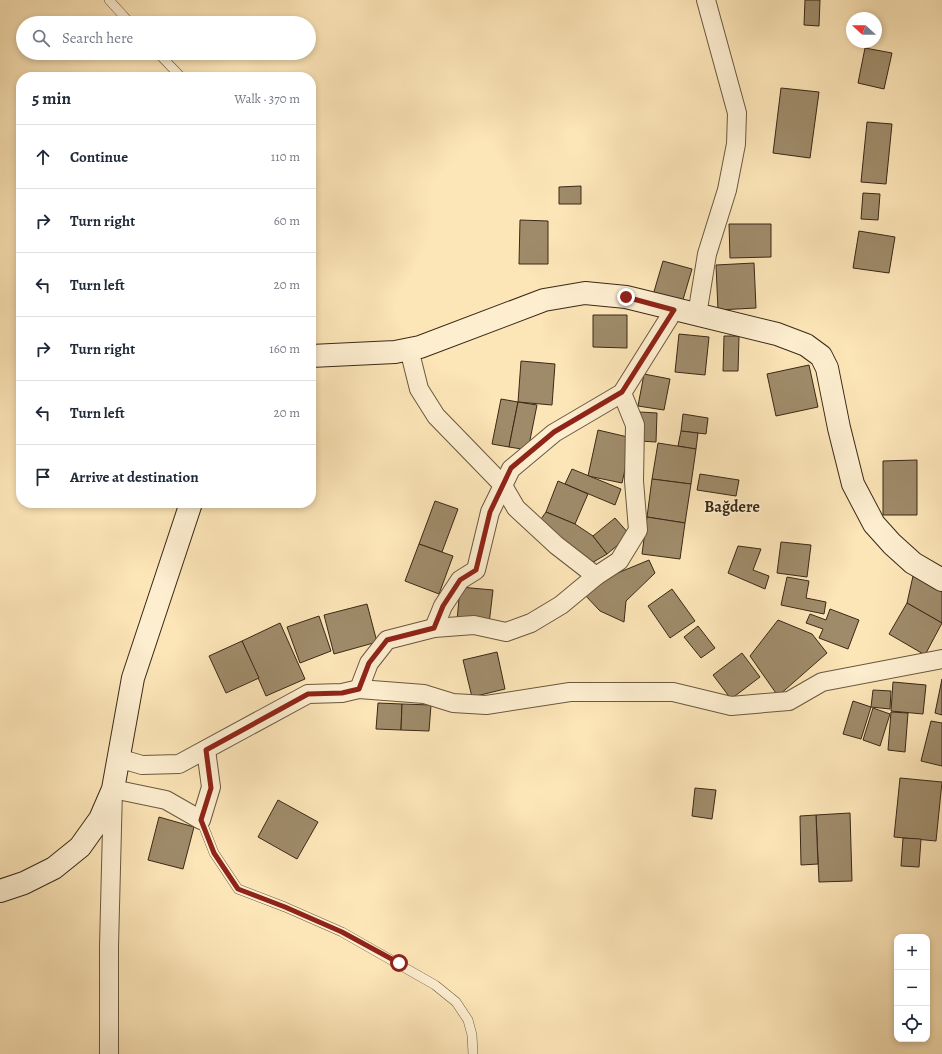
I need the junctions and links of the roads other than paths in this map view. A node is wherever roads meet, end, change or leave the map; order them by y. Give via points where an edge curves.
1 (109, 0) edge
2 (706, 0) edge
3 (124, 16) edge
4 (165, 60) edge
5 (176, 72) edge
6 (674, 310) junction
7 (697, 314) junction
8 (409, 349) junction
9 (316, 356) edge
10 (622, 392) junction
11 (502, 484) junction
12 (190, 508) edge
13 (596, 576) junction
14 (942, 580) edge
15 (434, 628) junction
16 (942, 659) edge
17 (359, 689) junction
18 (206, 750) junction
19 (118, 758) junction
20 (112, 789) junction
21 (201, 820) junction
22 (0, 891) edge
23 (109, 1054) edge
24 (473, 1054) edge

1 - 3 lane
2 - 7 street via 737,112 736,144 727,190 707,254
4 - 5 lane
6 - 7 street
6 - 8 street via 626,297 586,293 544,300 443,339
6 - 10 street
7 - 14 street via 778,334 806,346 821,356 831,380 839,428 853,484 874,524 913,563
8 - 9 street
8 - 11 street via 419,389 436,416
10 - 11 street via 554,432 511,468
10 - 13 street via 635,425 634,481 638,530 620,561
11 - 13 street via 516,508
11 - 15 street via 490,512 476,570 460,580 443,606
12 - 19 street via 133,678
13 - 15 street via 561,605 531,623 506,632 474,625
15 - 17 street via 387,640 369,663
16 - 17 street via 822,682 789,701 732,706 673,692 570,692 486,705 454,703 424,694
17 - 18 street via 342,693 308,694
18 - 19 street via 179,764 142,765
18 - 21 street via 211,788
19 - 20 street
20 - 21 street via 166,800
20 - 22 street via 100,820 80,847 54,868 24,883
20 - 23 street
21 - 24 lane via 214,853 238,889 342,932 435,985 456,1002 468,1020

